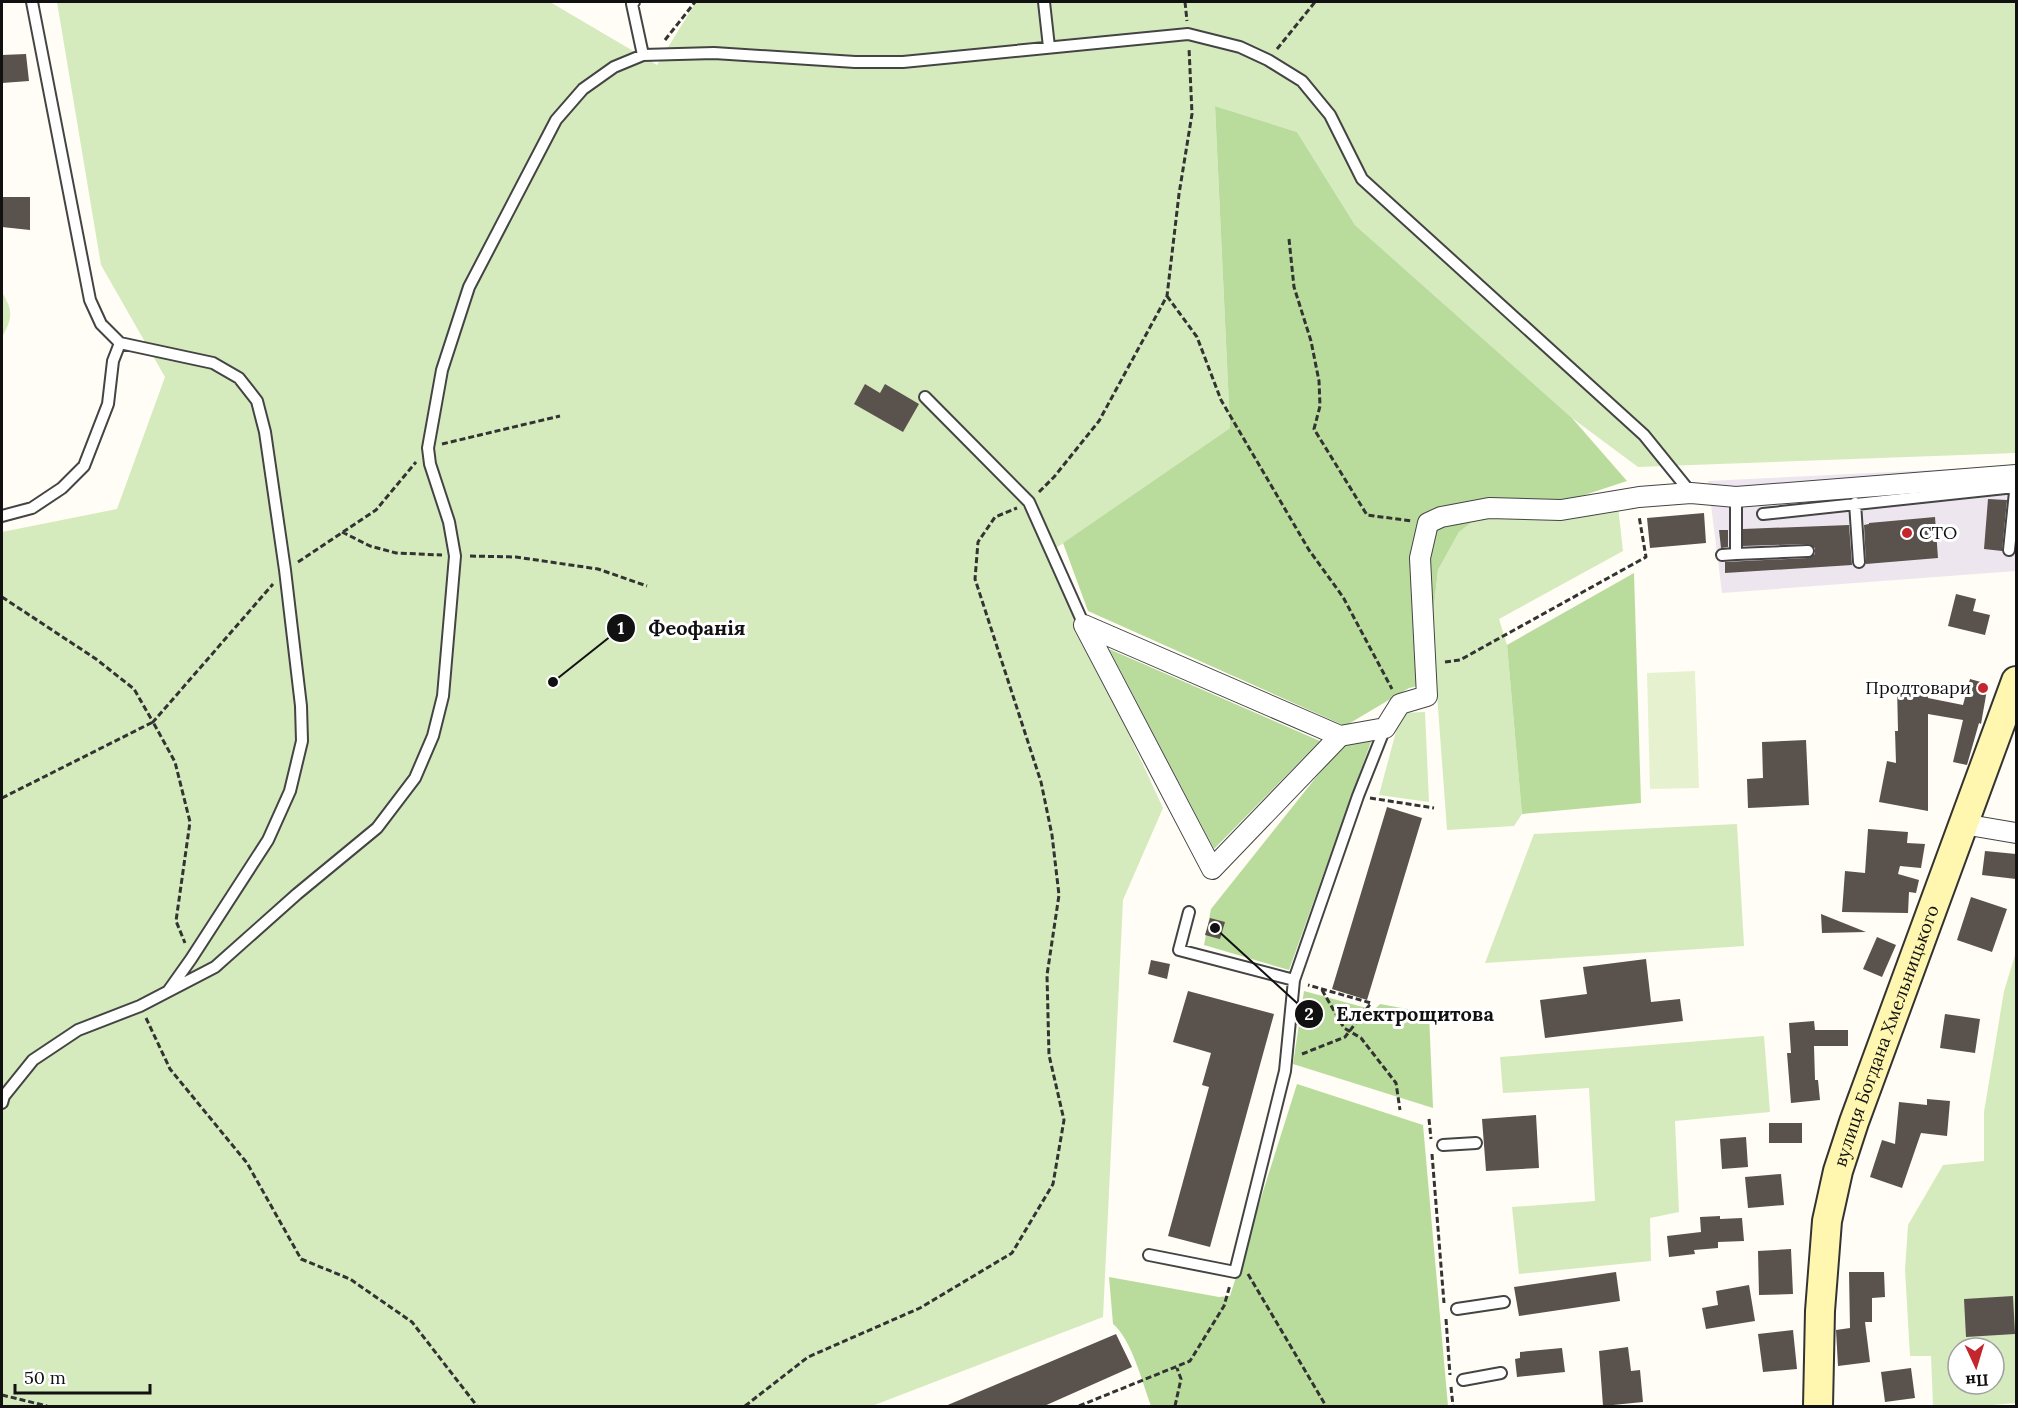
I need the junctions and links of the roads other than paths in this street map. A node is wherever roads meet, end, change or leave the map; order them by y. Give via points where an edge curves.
1 (32, 2) edge
2 (634, 2) edge
3 (1044, 2) edge
4 (1049, 47) junction
5 (649, 54) junction
6 (120, 343) junction
7 (925, 397) dead end
8 (2016, 479) edge
9 (1691, 494) junction
10 (1736, 497) junction
11 (1855, 503) junction
12 (1763, 514) dead end
13 (2, 516) edge
14 (1808, 550) dead end
15 (2009, 550) dead end
16 (1736, 554) junction
17 (1722, 555) dead end
18 (1859, 562) dead end
19 (1084, 625) junction
20 (2016, 681) edge
21 (1385, 728) junction
22 (1340, 736) junction
23 (1963, 824) junction
24 (2016, 833) edge
25 (1189, 912) dead end
26 (1294, 980) junction
27 (168, 991) junction
28 (2, 1103) edge
29 (1476, 1143) dead end
30 (1443, 1145) dead end
31 (1149, 1255) dead end
32 (1504, 1302) dead end
33 (1457, 1309) dead end
34 (1501, 1373) dead end
35 (1463, 1380) dead end
36 (1818, 1407) edge

1 - 6 lane via 90,300 101,324
2 - 5 lane
3 - 4 lane
4 - 5 lane via 903,62 714,53
4 - 9 lane via 1188,34 1240,47 1302,81 1330,116 1362,179 1644,435
5 - 27 lane via 614,67 583,89 556,120 469,287 442,370 428,448 449,522 454,556 443,696 433,736 414,778 377,828 215,967
6 - 13 lane via 113,361 108,404 84,466 62,488 32,508
6 - 27 lane via 213,363 239,378 257,401 285,570 301,706 302,741 290,791 268,840
7 - 19 lane via 1029,502
8 - 10 street
8 - 11 lane
8 - 15 lane
9 - 10 street
9 - 21 street via 1639,497 1561,510 1489,508 1428,523 1420,558 1427,696 1400,704
10 - 16 lane
11 - 12 lane
11 - 18 lane
14 - 16 lane
16 - 17 lane
19 - 22 street
19 - 22 street via 1212,869
20 - 23 street, вулиця Богдана Хмельницького
21 - 22 street
21 - 26 lane
23 - 24 street
23 - 36 street, вулиця Богдана Хмельницького via 1838,1172 1827,1221
25 - 26 lane via 1179,950
26 - 31 lane via 1285,1071 1239,1269
27 - 28 lane via 78,1030 33,1060
29 - 30 lane
32 - 33 lane
34 - 35 lane

